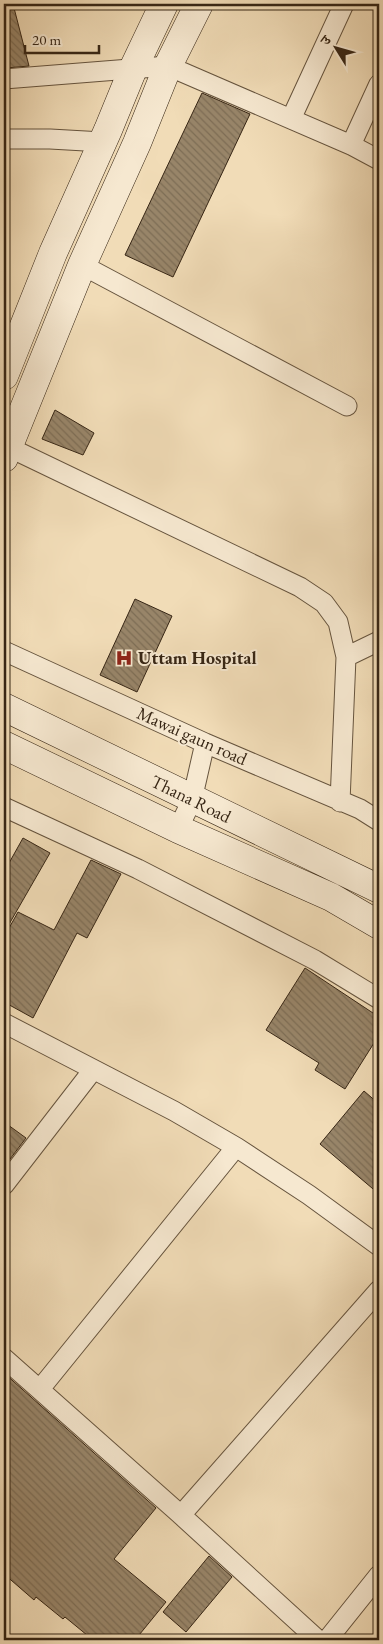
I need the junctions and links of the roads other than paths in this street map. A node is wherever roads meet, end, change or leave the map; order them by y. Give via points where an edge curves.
1 (164, 4) edge
2 (199, 4) edge
3 (344, 4) edge
4 (168, 66) junction
5 (133, 69) junction
6 (4, 79) edge
7 (379, 84) edge
8 (291, 119) junction
9 (4, 139) edge
10 (103, 142) junction
11 (351, 144) junction
12 (379, 160) edge
13 (82, 265) junction
14 (4, 376) edge
15 (347, 406) dead end
16 (5, 450) edge
17 (379, 641) edge
18 (4, 651) edge
19 (346, 657) junction
20 (4, 707) edge
21 (205, 743) junction
22 (4, 745) edge
23 (192, 800) junction
24 (340, 802) junction
25 (4, 807) edge
26 (379, 821) edge
27 (178, 829) junction
28 (379, 889) edge
29 (379, 925) edge
30 (379, 999) edge
31 (4, 1023) edge
32 (94, 1070) junction
33 (236, 1148) junction
34 (4, 1185) edge
35 (379, 1246) edge
36 (379, 1290) edge
37 (4, 1358) edge
38 (40, 1390) junction
39 (181, 1515) junction
40 (379, 1576) edge
41 (318, 1640) edge
42 (327, 1640) edge

1 - 5 street
2 - 4 street
3 - 8 street
4 - 5 street
4 - 8 street
4 - 13 street
5 - 6 street
5 - 10 street
7 - 11 street
8 - 11 street
9 - 10 street
10 - 14 street via 53,253
11 - 12 street
13 - 15 street
13 - 16 street
16 - 19 street via 300,587 324,603 338,622
17 - 19 street
18 - 21 street, Mawai gaun road
19 - 24 street
20 - 23 street, Thana Road
21 - 23 street
21 - 24 street, Mawai gaun road
22 - 27 street, Thana Road
23 - 27 street
23 - 28 street, Thana Road
24 - 26 street, Mawai gaun road
25 - 30 street via 138,869 315,960
27 - 29 street, Thana Road via 330,897
31 - 32 street
32 - 33 street via 174,1111
32 - 34 street
33 - 35 street
33 - 38 street
36 - 39 street
37 - 38 street
38 - 39 street
39 - 41 street
40 - 42 street

